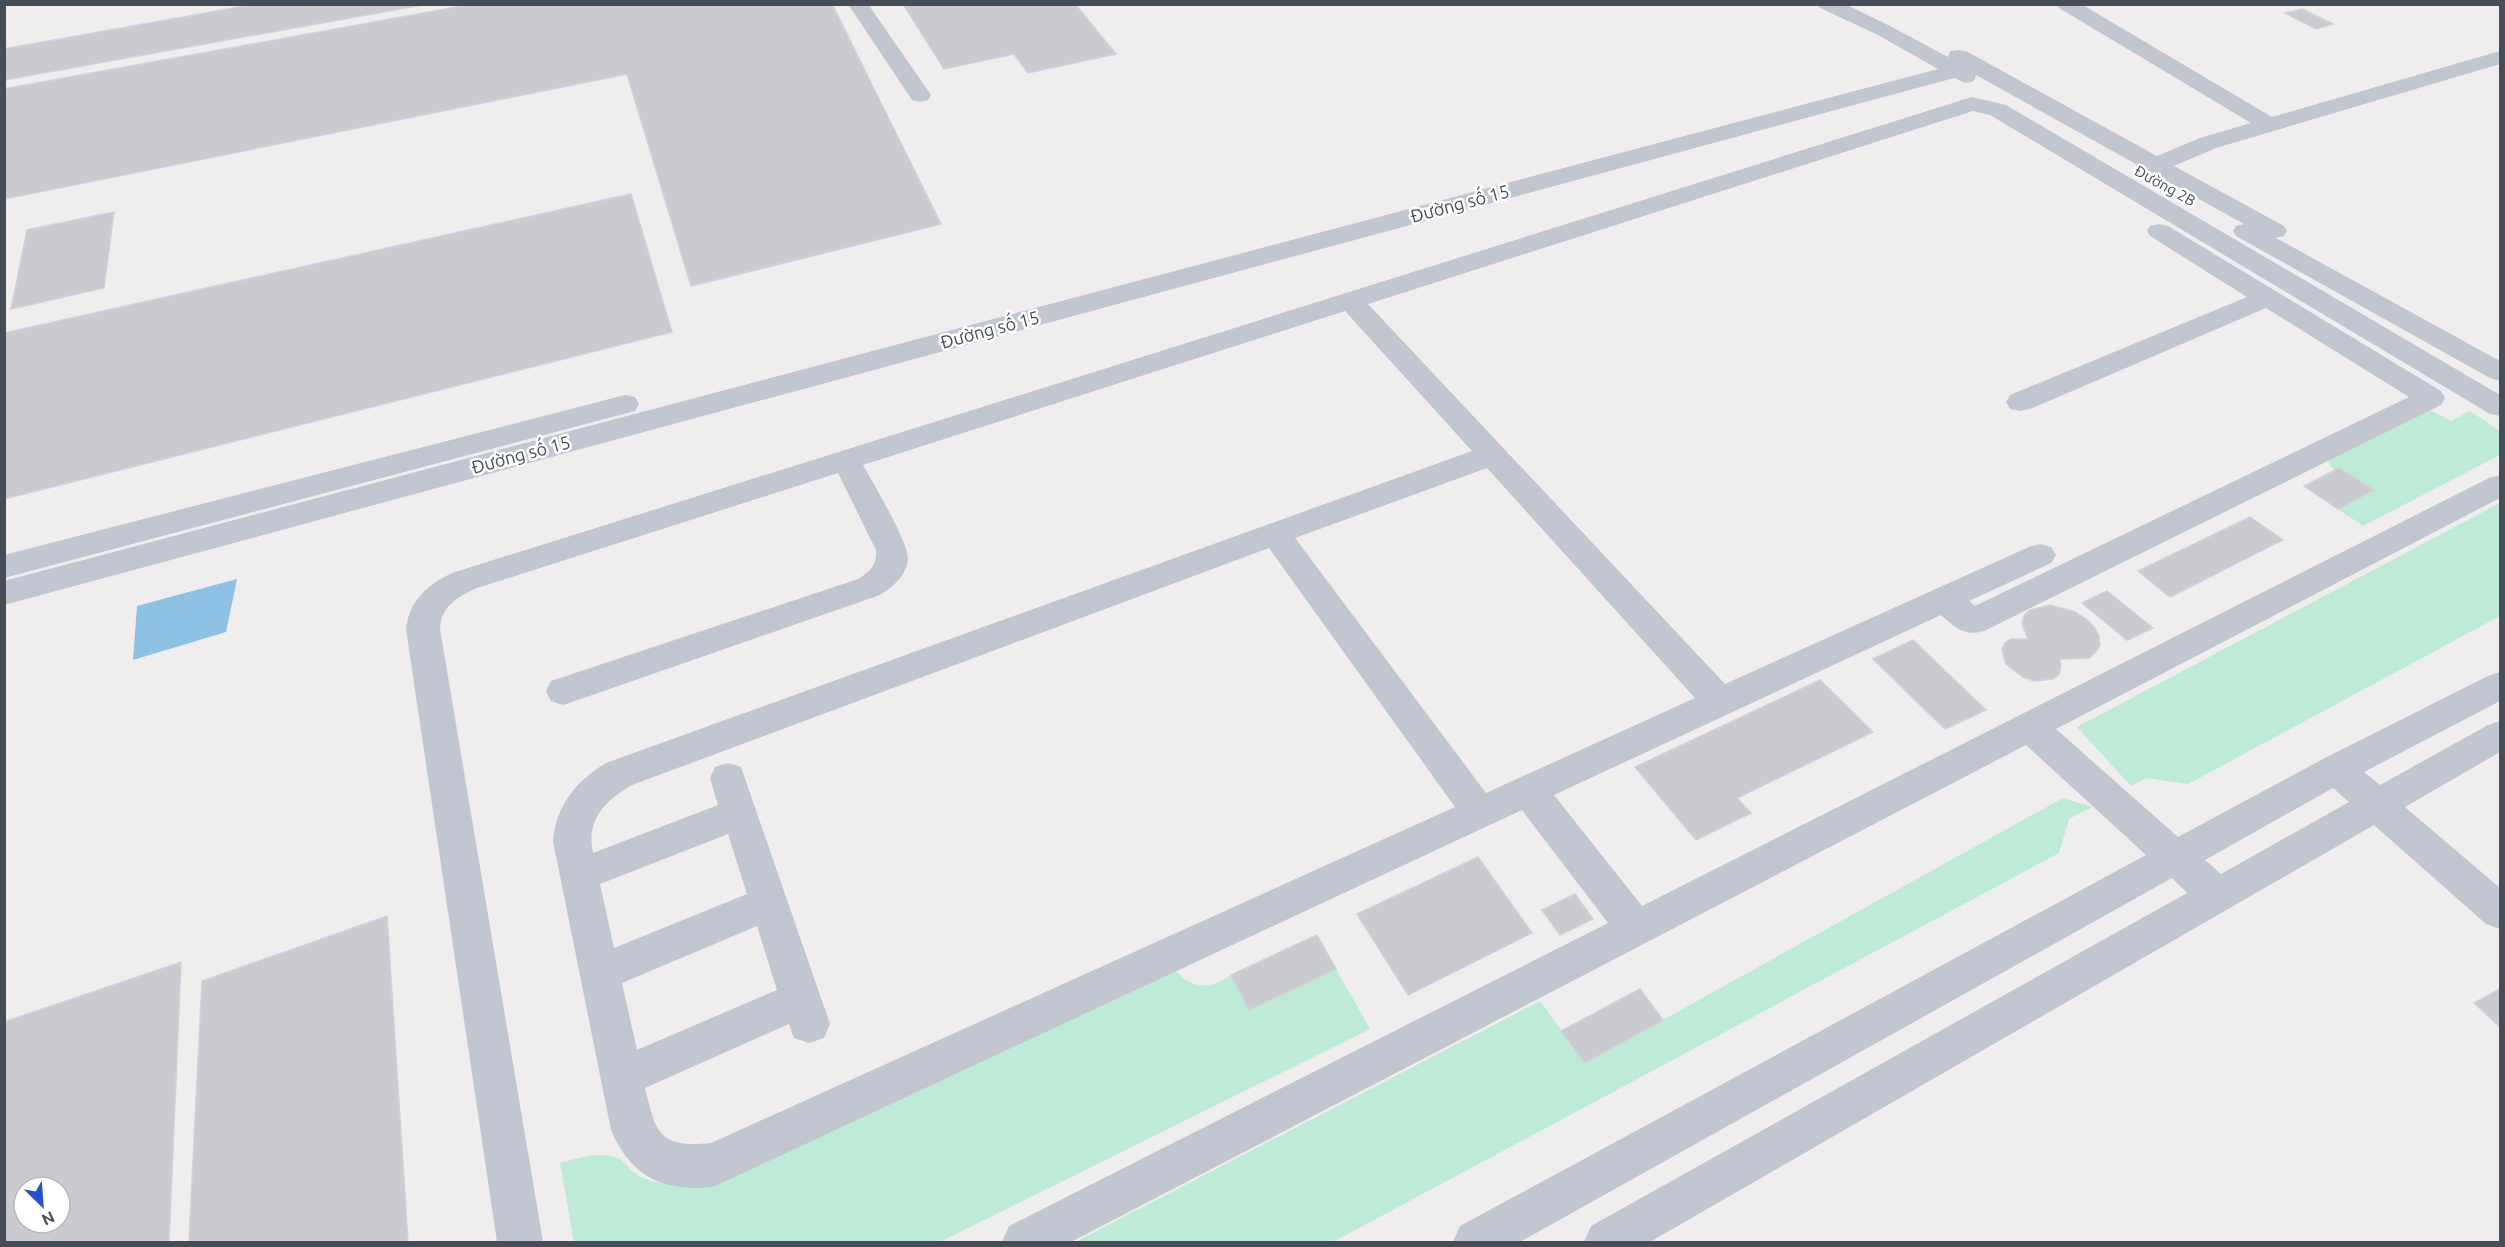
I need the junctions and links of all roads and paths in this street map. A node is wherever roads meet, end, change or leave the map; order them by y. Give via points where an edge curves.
1 (858, 4) edge
2 (1827, 4) edge
3 (1855, 4) edge
4 (2066, 4) edge
5 (2500, 57) edge
6 (1955, 62) junction
7 (920, 95) dead end
8 (2270, 125) junction
9 (2156, 165) junction
10 (2157, 230) dead end
11 (2267, 298) junction
12 (1349, 300) junction
13 (2500, 354) edge
14 (2500, 372) edge
15 (2020, 402) dead end
16 (2500, 407) edge
17 (1491, 455) junction
18 (846, 460) junction
19 (2500, 485) edge
20 (1275, 534) junction
21 (2040, 555) dead end
22 (4, 567) edge
23 (4, 593) edge
24 (1944, 599) junction
25 (2500, 685) edge
26 (563, 691) dead end
27 (1720, 702) junction
28 (2029, 727) junction
29 (2500, 735) edge
30 (2336, 769) junction
31 (1528, 790) junction
32 (2376, 804) junction
33 (1480, 813) junction
34 (2175, 858) junction
35 (579, 875) junction
36 (2217, 895) junction
37 (769, 903) junction
38 (2500, 912) edge
39 (1636, 929) junction
40 (600, 973) junction
41 (622, 1077) junction
42 (520, 1242) edge
43 (1025, 1242) edge
44 (1476, 1242) edge
45 (1607, 1242) edge

1 - 7 street
2 - 6 street, Đường 2B
3 - 6 street, Đường 2B via 1898,23
4 - 8 street
5 - 8 street
6 - 9 street, Đường 2B
6 - 14 street, Đường 2B
6 - 22 street, Đường số 15
6 - 23 street, Đường số 15
8 - 9 street via 2208,143
9 - 13 street, Đường 2B
10 - 11 street
11 - 15 street
11 - 24 street via 2430,398 1972,622
12 - 16 street via 1967,105 1983,105 1998,110
12 - 17 street
12 - 18 street
17 - 20 street
17 - 27 street
18 - 26 street via 892,550 891,567 878,582
18 - 42 street via 463,581 440,594 426,611 423,628
19 - 28 street
20 - 33 street
20 - 35 street via 619,774 594,790 576,814 572,841
21 - 24 street
24 - 27 street
25 - 30 street
27 - 31 street
28 - 34 street
28 - 39 street
29 - 32 street
30 - 32 street
30 - 34 street
31 - 33 street
31 - 39 street
32 - 36 street
32 - 38 street
33 - 41 street via 713,1165 671,1165 641,1146 633,1130
34 - 36 street
34 - 44 street
35 - 37 street via 734,795
35 - 40 street
36 - 45 street
37 - 40 street
37 - 41 street via 805,1012
39 - 43 street
40 - 41 street

